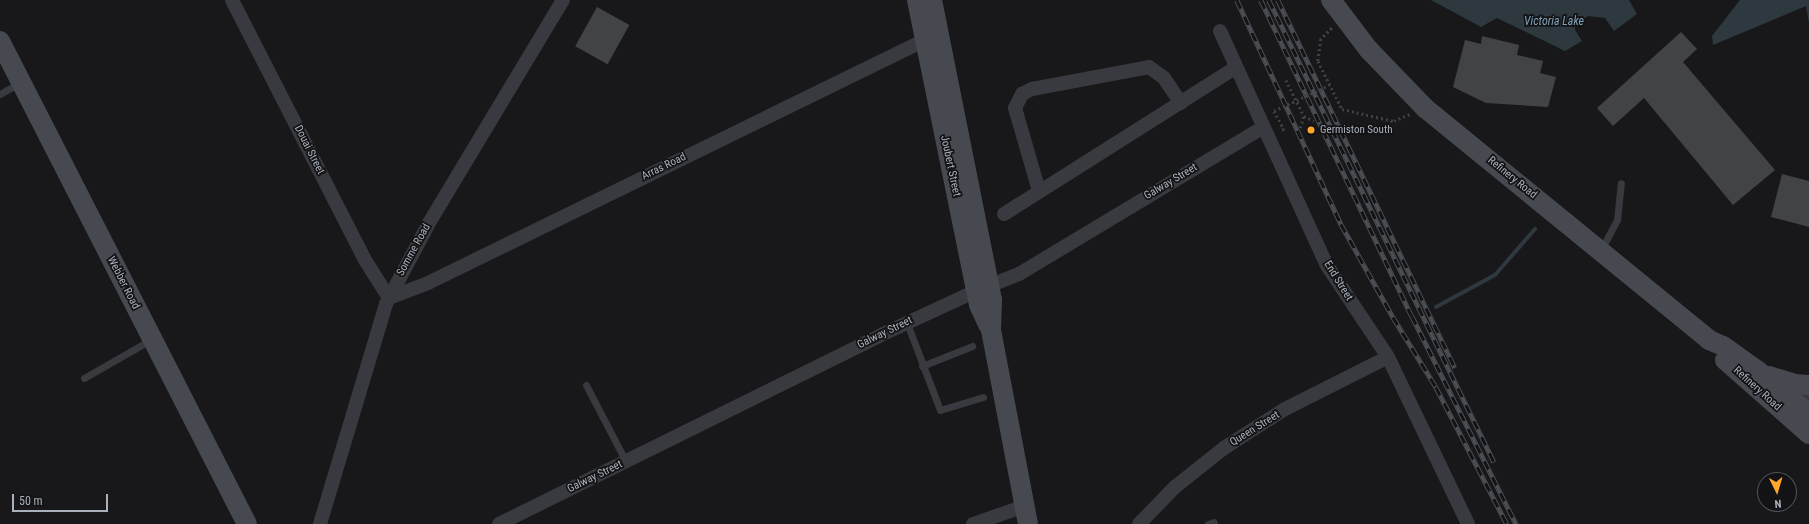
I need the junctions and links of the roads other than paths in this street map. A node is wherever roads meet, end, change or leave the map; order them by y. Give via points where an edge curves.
1 (232, 0) edge
2 (564, 0) edge
3 (917, 0) edge
4 (932, 0) edge
5 (1331, 0) edge
6 (1220, 31) dead end
7 (931, 36) junction
8 (0, 41) edge
9 (1235, 68) junction
10 (21, 82) junction
11 (0, 94) edge
12 (1181, 103) junction
13 (1262, 128) junction
14 (1621, 183) dead end
15 (1038, 191) junction
16 (1004, 214) dead end
17 (1600, 250) junction
18 (982, 288) junction
19 (389, 298) junction
20 (907, 323) junction
21 (152, 339) junction
22 (1709, 340) junction
23 (972, 346) dead end
24 (1388, 357) junction
25 (922, 366) junction
26 (1758, 371) junction
27 (84, 378) dead end
28 (1809, 384) edge
29 (586, 385) dead end
30 (983, 397) dead end
31 (1801, 408) edge
32 (1809, 434) edge
33 (626, 462) junction
34 (1027, 515) edge
35 (1464, 523) edge
36 (247, 524) edge
37 (320, 524) edge
38 (500, 524) edge
39 (973, 524) edge
40 (1139, 524) edge

1 - 19 street, Douai Street via 374,276
2 - 19 street, Somme Road via 428,223
3 - 7 main road, Joubert Street
4 - 7 main road, Joubert Street
5 - 17 main road, Refinery Road via 1369,50 1426,108
6 - 9 street, End Street
7 - 18 main road, Joubert Street
7 - 19 street, Arras Road via 428,283
8 - 10 main road, Webber Road
9 - 12 street
9 - 13 street, End Street
10 - 11 lane
10 - 21 main road, Webber Road
12 - 15 street
12 - 15 street via 1164,78 1149,67 1032,89 1022,94 1015,108
13 - 18 street, Galway Street via 1019,274
13 - 24 street, End Street via 1326,264
14 - 17 lane via 1617,220
15 - 16 street
17 - 22 main road, Refinery Road
18 - 20 street, Galway Street
18 - 34 main road, Joubert Street via 992,300 991,330
19 - 37 street, Somme Road via 380,320
20 - 25 lane
20 - 33 street, Galway Street
21 - 27 lane
21 - 36 main road, Webber Road
22 - 26 main road, Refinery Road via 1723,346
22 - 31 main road, Refinery Road via 1738,372
23 - 25 lane
24 - 35 street, End Street
24 - 40 street, Queen Street via 1285,410 1224,448 1175,487
25 - 30 lane via 940,410
26 - 28 main road via 1779,380
26 - 31 main road, Refinery Road
29 - 33 lane
31 - 32 main road, Refinery Road
33 - 38 street, Galway Street
34 - 39 street

